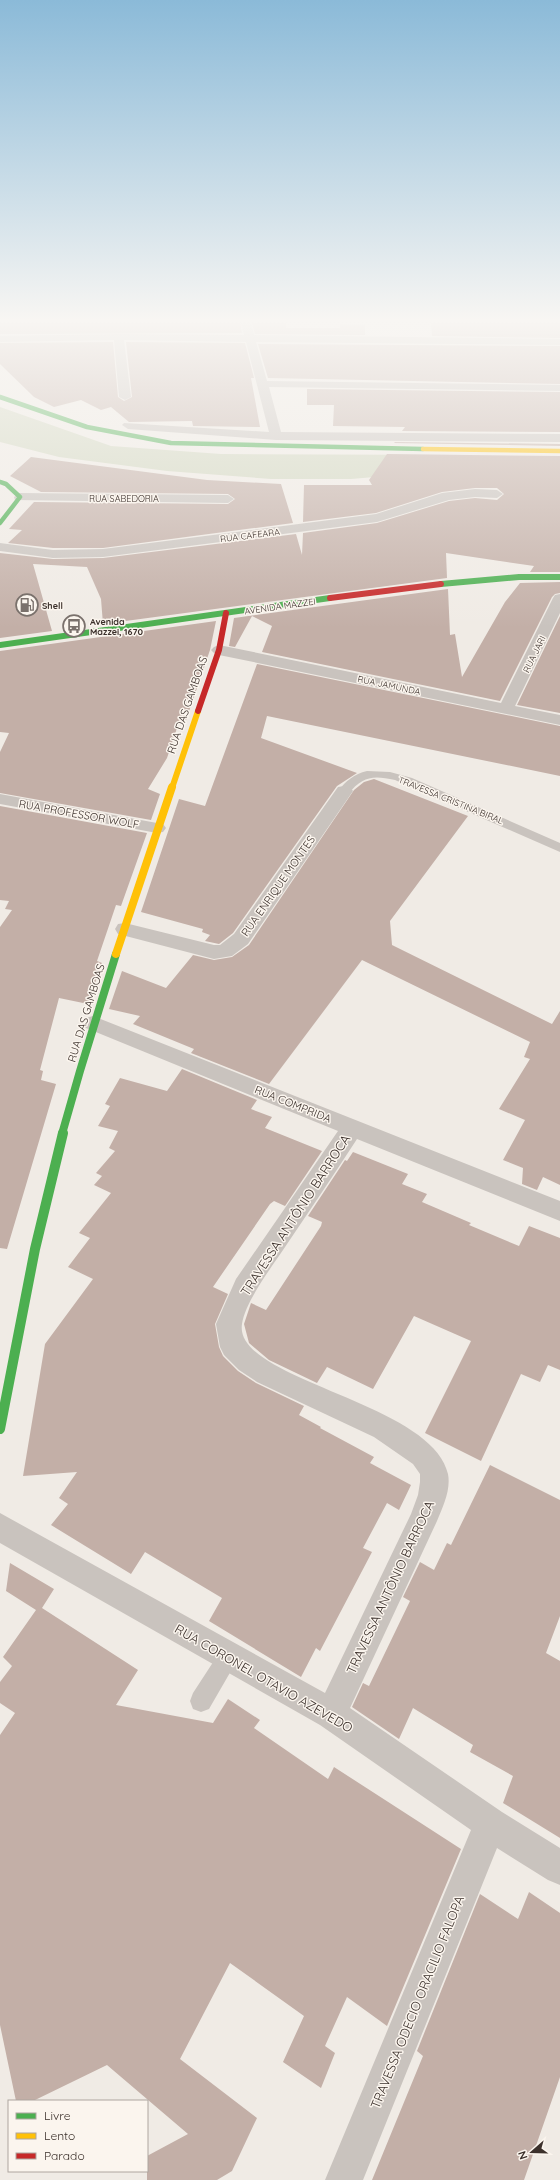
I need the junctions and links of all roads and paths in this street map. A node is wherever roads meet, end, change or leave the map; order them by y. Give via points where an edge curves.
1 (81, 425) edge
2 (128, 425) dead end
3 (273, 425) edge
4 (276, 436) junction
5 (560, 438) edge
6 (560, 451) edge
7 (0, 482) edge
8 (497, 494) dead end
9 (20, 497) junction
10 (228, 499) dead end
11 (4, 514) edge
12 (0, 523) edge
13 (0, 547) edge
14 (560, 577) edge
15 (560, 598) edge
16 (226, 613) junction
17 (0, 645) edge
18 (219, 650) junction
19 (506, 709) junction
20 (560, 720) edge
21 (344, 791) joint
22 (0, 799) edge
23 (157, 828) junction
24 (560, 848) edge
25 (125, 929) junction
26 (93, 1023) junction
27 (353, 1128) junction
28 (560, 1211) edge
29 (0, 1429) edge
30 (0, 1527) edge
31 (228, 1657) junction
32 (201, 1702) dead end
33 (331, 1714) junction
34 (490, 1824) junction
35 (560, 1868) edge
36 (344, 2180) edge

1 - 6 street via 171,443
2 - 4 street
3 - 4 street
4 - 5 street
7 - 9 street
8 - 13 street, RUA CAFEARA via 446,496 399,512 358,521 128,550 53,554
9 - 10 street, RUA SABEDORIA
9 - 11 street
11 - 12 street
14 - 16 street, AVENIDA MAZZEI via 519,577 419,586
15 - 19 street, RUA JARI
16 - 17 street, AVENIDA MAZZEI
16 - 18 street, RUA DAS GAMBOAS
18 - 19 street, RUA JAMUNDA
18 - 23 street, RUA DAS GAMBOAS
19 - 20 street, RUA JAMUNDA
21 - 24 lane, TRAVESSA CRISTINA BIRAL via 354,780 363,776 385,775 411,782 450,798
21 - 25 street, RUA ENRIQUE MONTES via 234,946 225,951 214,952
22 - 23 street, RUA PROFESSOR WOLF
23 - 25 street, RUA DAS GAMBOAS
25 - 26 street, RUA DAS GAMBOAS
26 - 27 street, RUA COMPRIDA
26 - 29 street, RUA DAS GAMBOAS via 47,1198 16,1340
27 - 28 street, RUA COMPRIDA
27 - 33 street, TRAVESSA ANTÔNIO BARROCA via 245,1286 229,1324 234,1347 254,1366 300,1391 389,1430 418,1450 432,1468 435,1491 423,1521
30 - 31 street, RUA CORONEL OTAVIO AZEVEDO
31 - 32 lane
31 - 33 street, RUA CORONEL OTAVIO AZEVEDO
33 - 34 street, RUA CORONEL OTAVIO AZEVEDO
34 - 35 street, RUA CORONEL OTAVIO AZEVEDO
34 - 36 street, TRAVESSA ODECIO ORACILIO FALOPA

